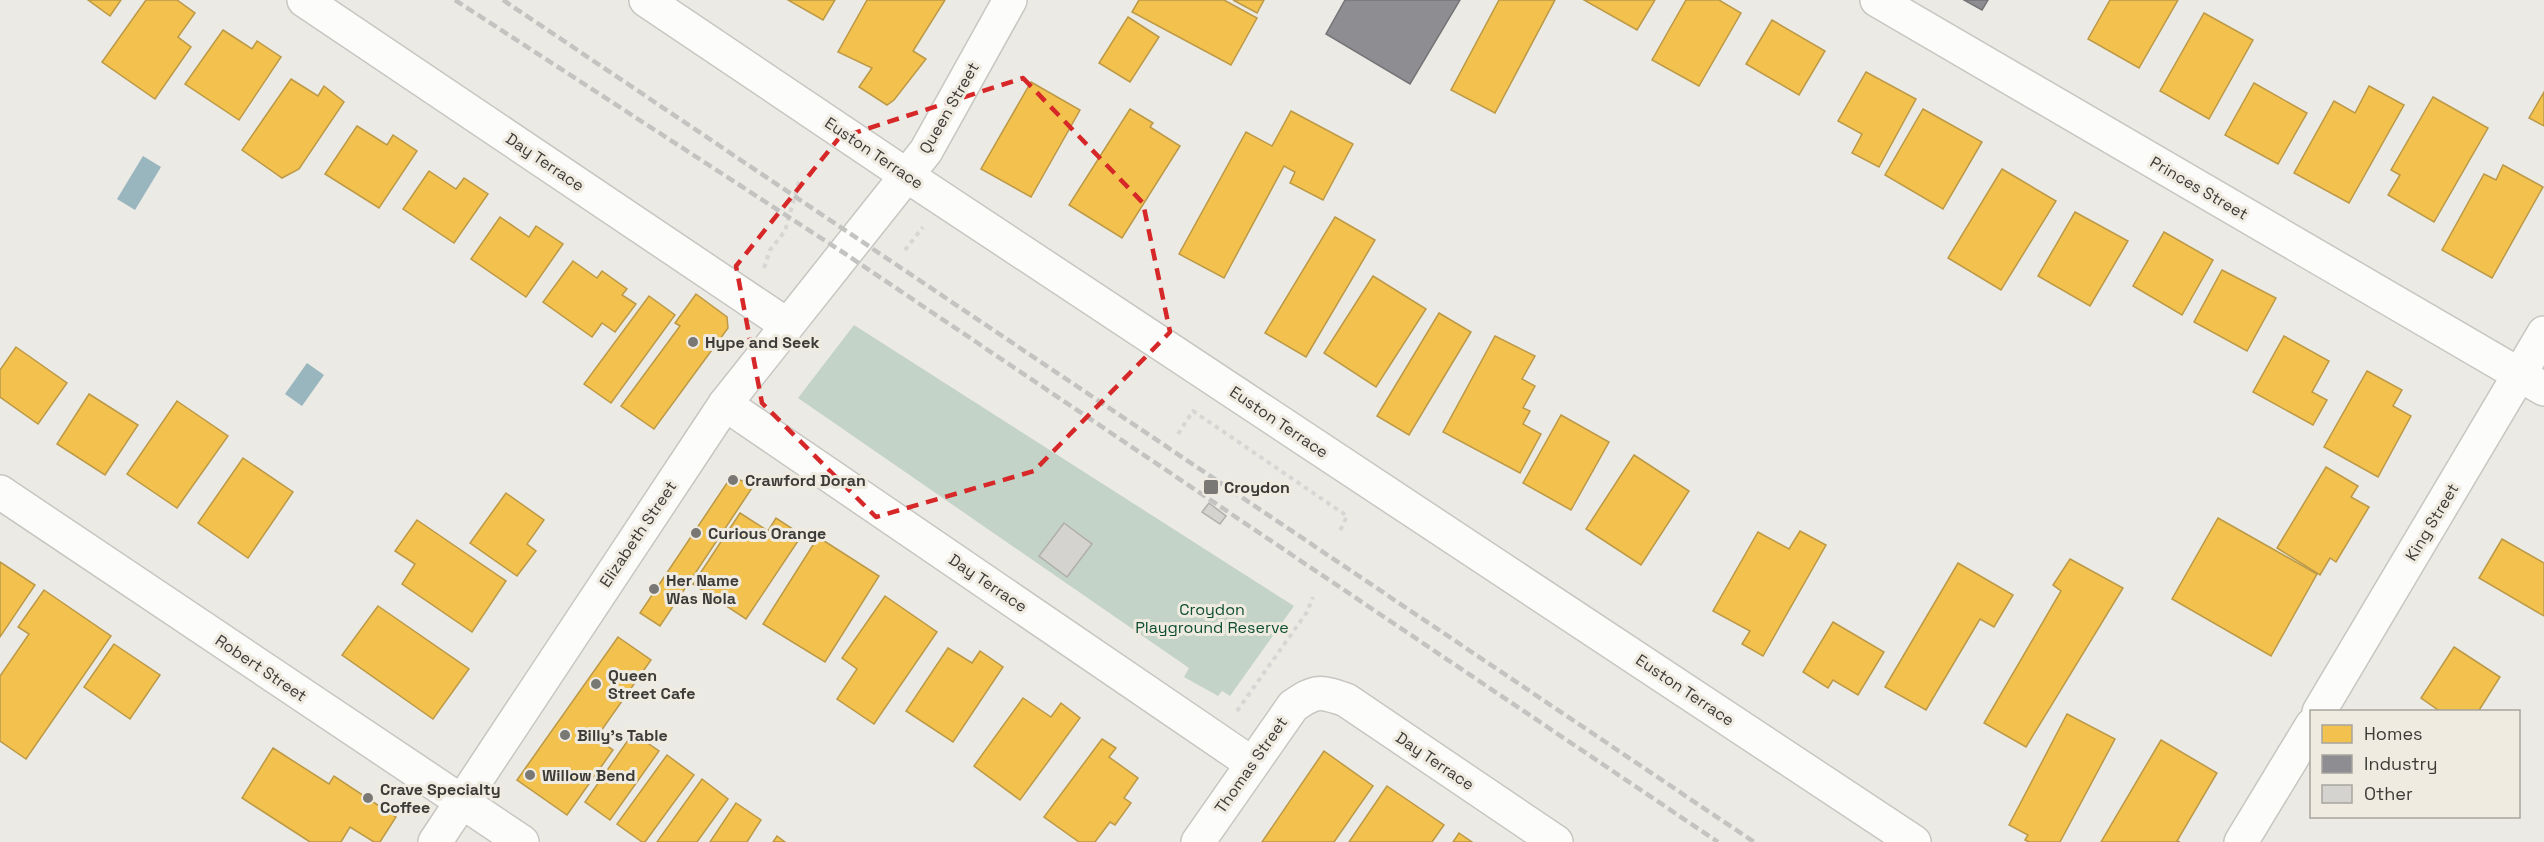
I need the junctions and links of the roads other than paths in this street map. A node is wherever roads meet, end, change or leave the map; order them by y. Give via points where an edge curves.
1 (304, 0) edge
2 (646, 0) edge
3 (1010, 0) edge
4 (1877, 0) edge
5 (906, 175) junction
6 (856, 237) joint
7 (787, 325) junction
8 (2544, 333) edge
9 (2532, 382) edge
10 (725, 404) junction
11 (0, 492) edge
12 (1310, 694) joint
13 (2320, 710) edge
14 (2310, 727) edge
15 (1251, 763) junction
16 (461, 801) junction
17 (435, 842) edge
18 (522, 842) edge
19 (1198, 842) edge
20 (1556, 842) edge
21 (1914, 842) edge
22 (2241, 842) edge

1 - 7 street, Day Terrace
2 - 5 street, Euston Terrace
3 - 5 street, Queen Street via 926,151
4 - 9 street, Princes Street
5 - 6 street, Queen Street
5 - 21 street, Euston Terrace
6 - 7 street, Elizabeth Street
7 - 10 street, Elizabeth Street
8 - 9 street, King Street
9 - 13 street, King Street
10 - 15 street, Day Terrace
10 - 16 street, Elizabeth Street
11 - 16 street, Robert Street
12 - 15 street, Thomas Street via 1293,706
12 - 20 street, Day Terrace via 1326,693 1346,700
14 - 22 street
15 - 19 street, Thomas Street
16 - 17 street, Elizabeth Street
16 - 18 street, Robert Street

